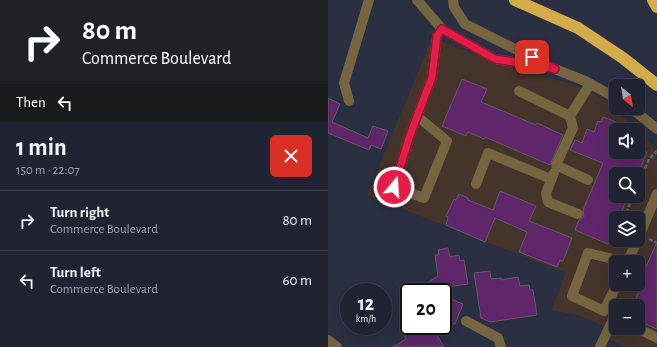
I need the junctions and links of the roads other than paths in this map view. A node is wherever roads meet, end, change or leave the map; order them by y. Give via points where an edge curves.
1 (369, 0) edge
2 (417, 0) edge
3 (453, 0) edge
4 (515, 0) edge
5 (653, 0) edge
6 (657, 7) edge
7 (442, 29) junction
8 (555, 69) junction
9 (590, 84) junction
10 (657, 85) edge
11 (519, 91) dead end
12 (609, 94) edge
13 (349, 101) dead end
14 (640, 115) edge
15 (418, 116) junction
16 (570, 116) junction
17 (657, 129) edge
18 (556, 165) junction
19 (551, 179) junction
20 (588, 180) dead end
21 (476, 184) dead end
22 (657, 194) edge
23 (578, 214) dead end
24 (654, 214) edge
25 (645, 231) edge
26 (609, 258) edge
27 (614, 291) edge
28 (604, 311) junction
29 (609, 314) edge
30 (466, 321) dead end
31 (609, 329) edge
32 (645, 332) edge
33 (657, 338) edge
34 (328, 340) edge
35 (337, 347) edge
36 (501, 347) edge
37 (600, 347) edge

1 - 13 street via 344,82
2 - 7 street
3 - 8 street via 454,7 466,24
4 - 10 highway via 578,28 623,58
5 - 6 highway
7 - 8 street via 495,59
7 - 15 street via 437,36 432,77
8 - 9 street
9 - 12 street
9 - 16 street
11 - 16 street
14 - 17 street
15 - 15 street via 394,187 424,198 447,141
16 - 18 street via 573,128
18 - 19 street
18 - 20 street
19 - 21 street via 488,153
19 - 23 street via 546,193 548,202
22 - 24 street
24 - 25 street
26 - 28 street via 588,252 572,296
27 - 28 street
28 - 29 street
30 - 36 street via 498,338
31 - 37 street
32 - 33 street
34 - 35 street

